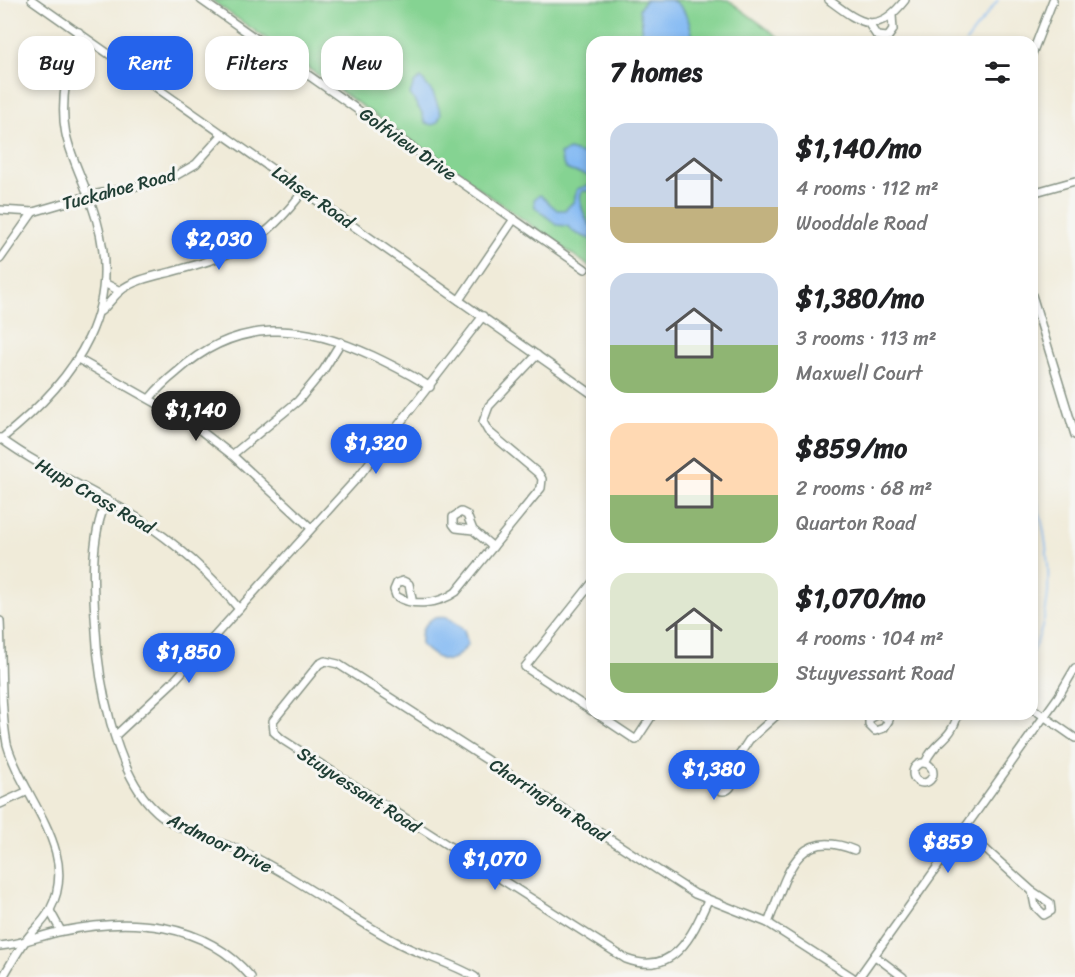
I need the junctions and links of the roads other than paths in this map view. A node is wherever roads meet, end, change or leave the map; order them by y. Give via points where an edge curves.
1 (32, 0) edge
2 (201, 0) edge
3 (829, 0) edge
4 (905, 0) edge
5 (1053, 0) edge
6 (892, 15) junction
7 (869, 24) junction
8 (79, 32) junction
9 (877, 36) edge
10 (889, 36) edge
11 (1038, 39) edge
12 (223, 134) junction
13 (1075, 181) edge
14 (304, 190) junction
15 (1038, 191) edge
16 (88, 196) junction
17 (0, 210) edge
18 (33, 212) junction
19 (514, 219) junction
20 (0, 259) edge
21 (585, 269) dead end
22 (104, 283) junction
23 (120, 291) junction
24 (459, 300) junction
25 (101, 311) junction
26 (1038, 315) edge
27 (483, 316) junction
28 (341, 342) junction
29 (537, 355) junction
30 (78, 359) junction
31 (430, 387) junction
32 (586, 390) edge
33 (150, 398) junction
34 (1075, 435) edge
35 (0, 439) edge
36 (232, 455) junction
37 (107, 500) junction
38 (311, 528) junction
39 (473, 530) dead end
40 (493, 547) junction
41 (586, 590) edge
42 (412, 599) dead end
43 (239, 609) junction
44 (0, 621) edge
45 (1075, 668) edge
46 (586, 707) edge
47 (1038, 712) edge
48 (1044, 716) junction
49 (606, 720) edge
50 (649, 720) edge
51 (772, 720) edge
52 (956, 720) edge
53 (272, 728) joint
54 (116, 735) junction
55 (1075, 738) edge
56 (926, 763) dead end
57 (727, 774) dead end
58 (28, 791) junction
59 (0, 804) edge
60 (964, 830) junction
61 (854, 850) dead end
62 (1032, 891) dead end
63 (708, 900) junction
64 (50, 911) junction
65 (768, 923) junction
66 (61, 931) junction
67 (24, 944) junction
68 (0, 946) edge
69 (875, 956) junction
70 (3, 977) edge
71 (251, 977) edge
72 (475, 977) edge
73 (852, 977) edge
74 (859, 977) edge
75 (903, 977) edge

1 - 8 street, Lahser Road
2 - 19 street, Golfview Drive
3 - 7 street
4 - 6 street
5 - 11 street
6 - 7 street
6 - 10 street via 893,30
7 - 9 street
8 - 12 street, Lahser Road
8 - 16 street via 72,46 62,123 73,164
12 - 14 street, Lahser Road
12 - 16 street, Tuckahoe Road via 203,158 181,174
13 - 15 street
14 - 23 street via 277,224 247,247 144,279
14 - 24 street, Lahser Road
16 - 18 street, Tuckahoe Road
16 - 22 street via 98,222
17 - 18 street, Tuckahoe Road
18 - 20 street
19 - 21 street, Golfview Drive
19 - 24 street
22 - 23 street
22 - 25 street
23 - 25 street
24 - 27 street, Lahser Road
25 - 30 street
26 - 34 street
27 - 29 street, Lahser Road
27 - 31 street
28 - 31 street
28 - 33 street via 289,330 238,336 196,356
28 - 36 street via 298,401
29 - 32 street, Lahser Road
29 - 40 street via 483,417 488,431 538,474 543,483
30 - 33 street
30 - 35 street via 47,400
31 - 38 street via 375,458
33 - 36 street
35 - 37 street, Hupp Cross Road
36 - 38 street
37 - 43 street, Hupp Cross Road via 192,560
37 - 54 street, Ardmoor Drive via 98,538 95,619 102,681
38 - 43 street
39 - 40 street
40 - 42 street via 450,596 434,603
41 - 46 street via 525,666
43 - 54 street via 174,681
44 - 58 street via 5,732 14,765
45 - 48 street
47 - 48 street
48 - 55 street
48 - 60 street
49 - 50 street via 636,740
51 - 57 street via 743,747
52 - 56 street via 951,734 934,747
53 - 63 street, Stuyvessant Road via 283,740 626,959 653,963 671,957 685,944
53 - 63 street, Charrington Road via 276,716 319,664 338,664
54 - 72 street, Ardmoor Drive via 140,791 169,821 251,856 402,945
58 - 59 street
58 - 64 street via 57,854 58,886
60 - 62 street
60 - 69 street
61 - 65 street via 826,843 802,851
63 - 65 street, Charrington Road
64 - 66 street
64 - 67 street
65 - 73 street, Charrington Road
66 - 67 street
66 - 71 street via 124,922 172,929 213,946
67 - 68 street
67 - 70 street
69 - 74 street
69 - 75 street

